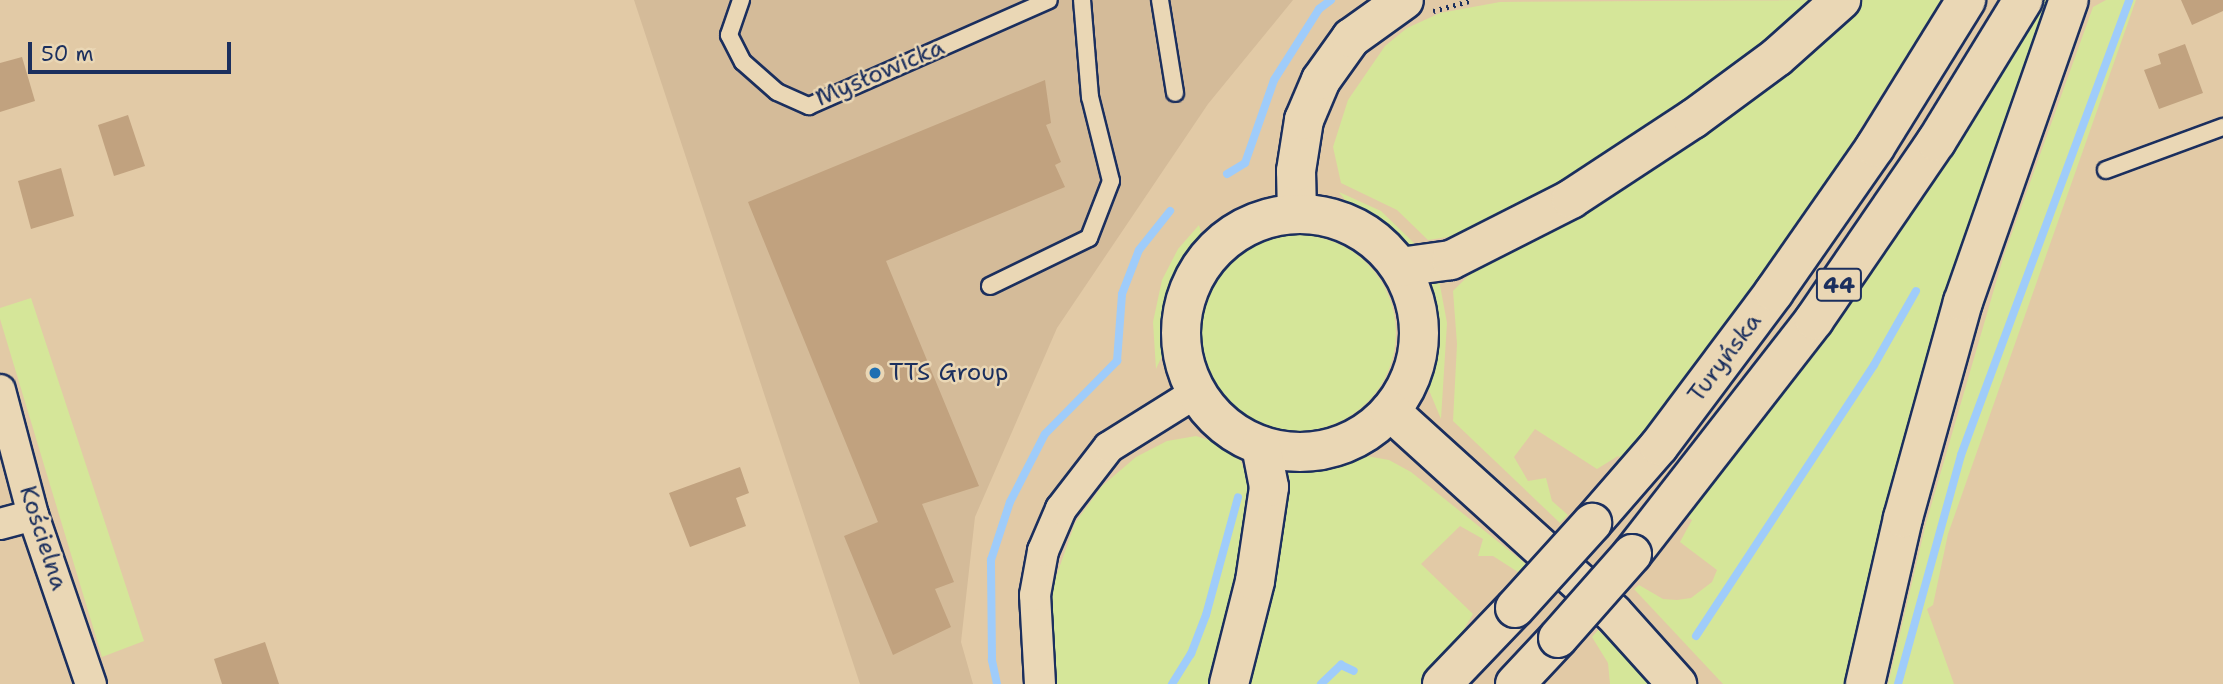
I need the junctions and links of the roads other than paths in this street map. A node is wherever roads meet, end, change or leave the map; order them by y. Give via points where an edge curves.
1 (741, 0) edge
2 (1049, 0) edge
3 (1082, 0) edge
4 (1160, 0) edge
5 (1840, 0) edge
6 (1966, 0) edge
7 (2023, 0) edge
8 (2069, 0) edge
9 (1416, 6) edge
10 (1175, 93) dead end
11 (2223, 127) edge
12 (2106, 170) dead end
13 (1297, 214) junction
14 (1400, 267) junction
15 (990, 286) dead end
16 (0, 390) edge
17 (1197, 392) junction
18 (1390, 411) junction
19 (1261, 446) junction
20 (33, 515) junction
21 (0, 524) edge
22 (91, 684) edge
23 (1040, 684) edge
24 (1229, 684) edge
25 (1442, 684) edge
26 (1515, 684) edge
27 (1677, 684) edge
28 (1865, 684) edge

1 - 2 lane, Mysłowicka via 729,35 743,62 777,92 809,106
3 - 15 lane via 1090,97 1111,181 1089,239
4 - 10 lane
5 - 14 main road via 1756,72 1571,199 1451,260
6 - 25 main road, Turyńska / 44, bridge via 1875,147 1659,446
7 - 26 main road, Turyńska / 44, bridge via 1936,142 1814,320 1632,554
8 - 28 main road via 1963,302 1903,518
9 - 13 main road via 1351,38 1321,80 1304,120 1296,172
11 - 12 lane
13 - 14 main road via 1327,216 1355,227 1380,244
13 - 17 main road via 1267,218 1239,231 1214,250 1196,275 1185,303 1181,334 1185,364
14 - 18 main road via 1420,325 1417,356 1407,385
16 - 20 street, Kościelna
17 - 19 main road via 1228,427
17 - 23 street via 1118,440 1087,470 1061,509 1043,551 1035,595
18 - 19 main road via 1345,444 1289,452
18 - 27 main road via 1612,613
19 - 24 main road via 1269,487 1255,581
20 - 21 street
20 - 22 street, Kościelna

